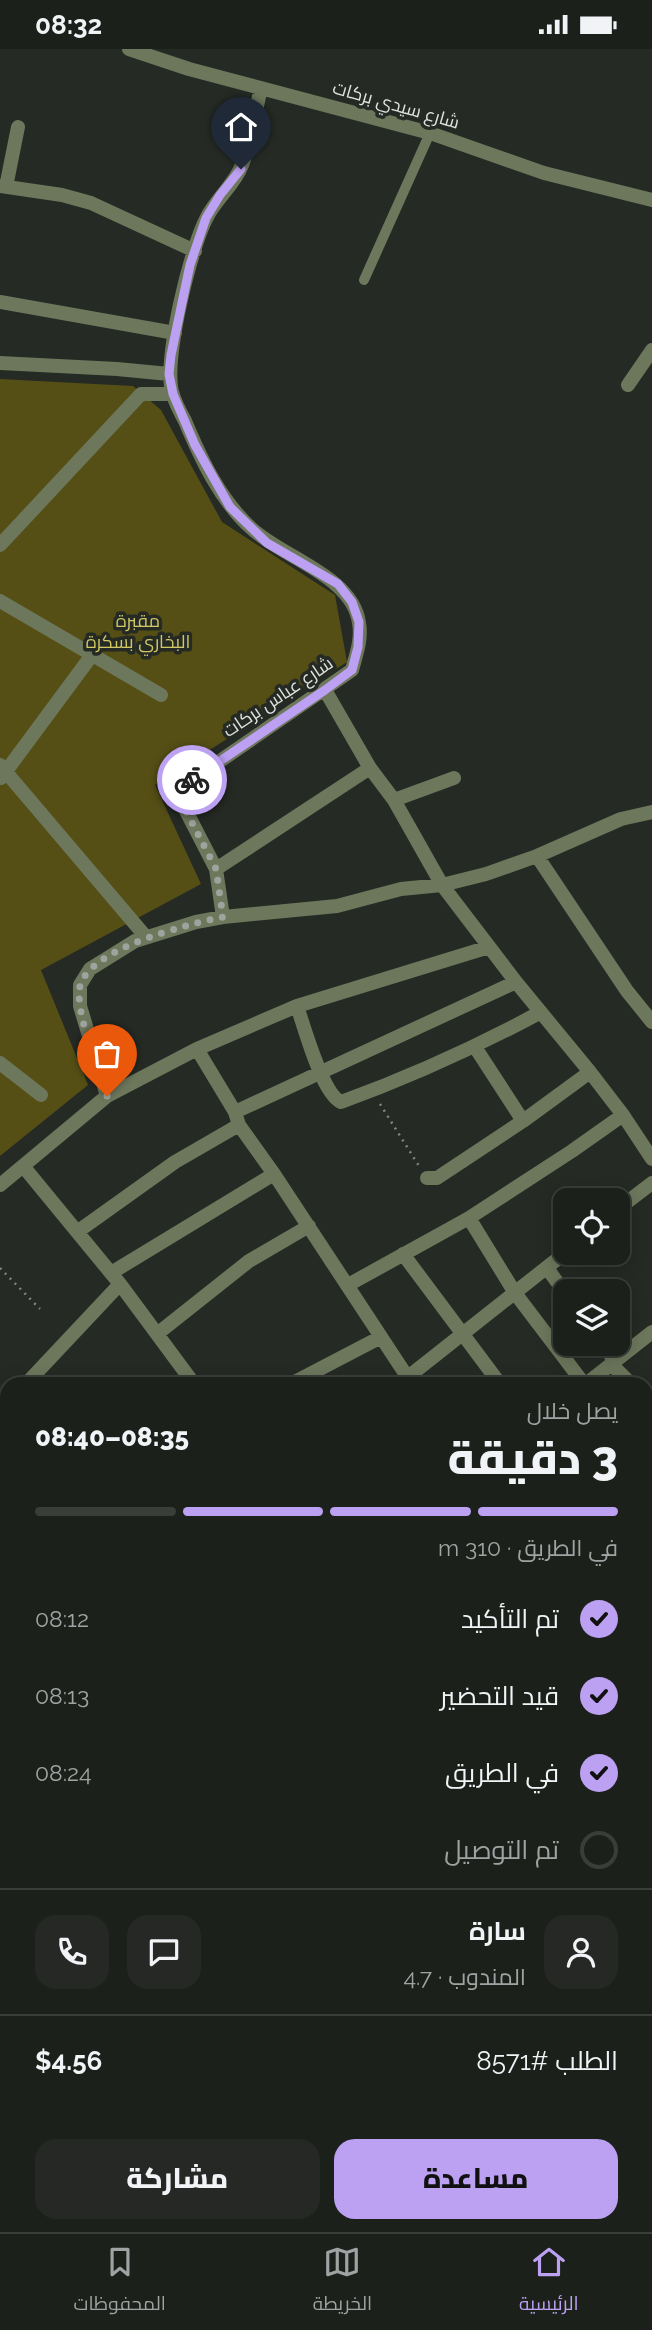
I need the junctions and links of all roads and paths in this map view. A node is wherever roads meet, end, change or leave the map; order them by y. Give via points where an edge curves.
1 (129, 49) edge
2 (261, 88) junction
3 (18, 127) dead end
4 (430, 133) junction
5 (3, 186) edge
6 (652, 200) edge
7 (195, 251) junction
8 (364, 280) dead end
9 (0, 302) edge
10 (175, 333) junction
11 (652, 350) edge
12 (0, 363) edge
13 (169, 374) junction
14 (628, 385) dead end
15 (173, 394) junction
16 (0, 545) edge
17 (0, 601) edge
18 (92, 655) junction
19 (325, 690) junction
20 (161, 695) dead end
21 (370, 768) junction
22 (2, 772) edge
23 (454, 778) dead end
24 (394, 800) junction
25 (652, 812) edge
26 (537, 856) junction
27 (216, 869) junction
28 (442, 885) junction
29 (223, 917) junction
30 (146, 937) junction
31 (489, 947) junction
32 (516, 982) junction
33 (297, 1006) junction
34 (541, 1012) junction
35 (652, 1022) edge
36 (475, 1047) junction
37 (197, 1049) junction
38 (0, 1063) edge
39 (319, 1072) junction
40 (590, 1072) junction
41 (372, 1091) junction
42 (41, 1095) dead end
43 (107, 1096) junction
44 (622, 1115) junction
45 (237, 1118) junction
46 (523, 1121) junction
47 (652, 1159) edge
48 (23, 1165) junction
49 (274, 1174) junction
50 (427, 1178) joint
51 (652, 1183) edge
52 (0, 1185) edge
53 (630, 1200) edge
54 (469, 1218) junction
55 (309, 1226) junction
56 (77, 1232) junction
57 (403, 1254) junction
58 (553, 1263) edge
59 (0, 1268) edge
60 (547, 1268) junction
61 (116, 1279) junction
62 (555, 1279) edge
63 (348, 1285) junction
64 (515, 1293) junction
65 (40, 1309) dead end
66 (652, 1332) edge
67 (157, 1334) junction
68 (464, 1334) junction
69 (382, 1337) junction
70 (609, 1356) edge
71 (613, 1363) junction
72 (32, 1377) edge
73 (189, 1377) edge
74 (305, 1377) edge
75 (407, 1377) edge
76 (415, 1377) edge
77 (495, 1377) edge
78 (580, 1377) edge
79 (594, 1377) edge
80 (625, 1377) edge

1 - 2 street, شارع سيدي بركات
2 - 4 street, شارع سيدي بركات
2 - 7 street, شارع عباس بركات via 241,169 206,218
3 - 5 street
4 - 6 street, شارع سيدي بركات via 544,173
4 - 8 lane
5 - 7 street via 91,203
7 - 10 street, شارع عباس بركات
9 - 10 street
10 - 13 street, شارع عباس بركات
11 - 14 street
12 - 13 street
13 - 15 street, شارع عباس بركات
15 - 16 street via 141,394
15 - 19 street, شارع عباس بركات via 230,507 267,543 338,584 352,602 359,622 352,670
17 - 18 street
18 - 20 street
18 - 22 street
19 - 21 street
19 - 27 street, شارع عباس بركات via 188,783 182,803
21 - 24 street
21 - 27 street
22 - 30 street
23 - 24 street
24 - 28 street
25 - 26 street via 621,819
26 - 28 street
26 - 35 street
27 - 29 street, شارع عباس بركات
28 - 29 street via 401,889 337,906
28 - 31 street
29 - 30 street
30 - 43 street via 90,969 80,985 80,1006
31 - 32 street
31 - 33 street
32 - 34 street
32 - 39 street
33 - 37 street
33 - 39 street
34 - 36 street
34 - 40 street
36 - 41 street
36 - 46 street
37 - 43 street
37 - 45 street
38 - 42 street
39 - 41 street via 336,1101
39 - 45 street
40 - 44 street
40 - 46 street
41 - 50 path
43 - 48 street
44 - 47 street
44 - 54 street
45 - 49 street
45 - 56 street
46 - 50 street via 437,1178
48 - 52 street
48 - 56 street
49 - 55 street
49 - 61 street
51 - 53 street
54 - 57 street
54 - 64 street
55 - 63 street
55 - 67 street via 249,1261
56 - 61 street
57 - 63 street
57 - 68 street
58 - 60 street
59 - 65 path
60 - 62 street
60 - 64 street
61 - 67 street
61 - 72 street
63 - 69 street
64 - 68 street
64 - 78 street
66 - 71 street
67 - 73 street
68 - 76 street
68 - 77 street
69 - 74 street
69 - 75 street
70 - 71 street
71 - 79 street
71 - 80 street

